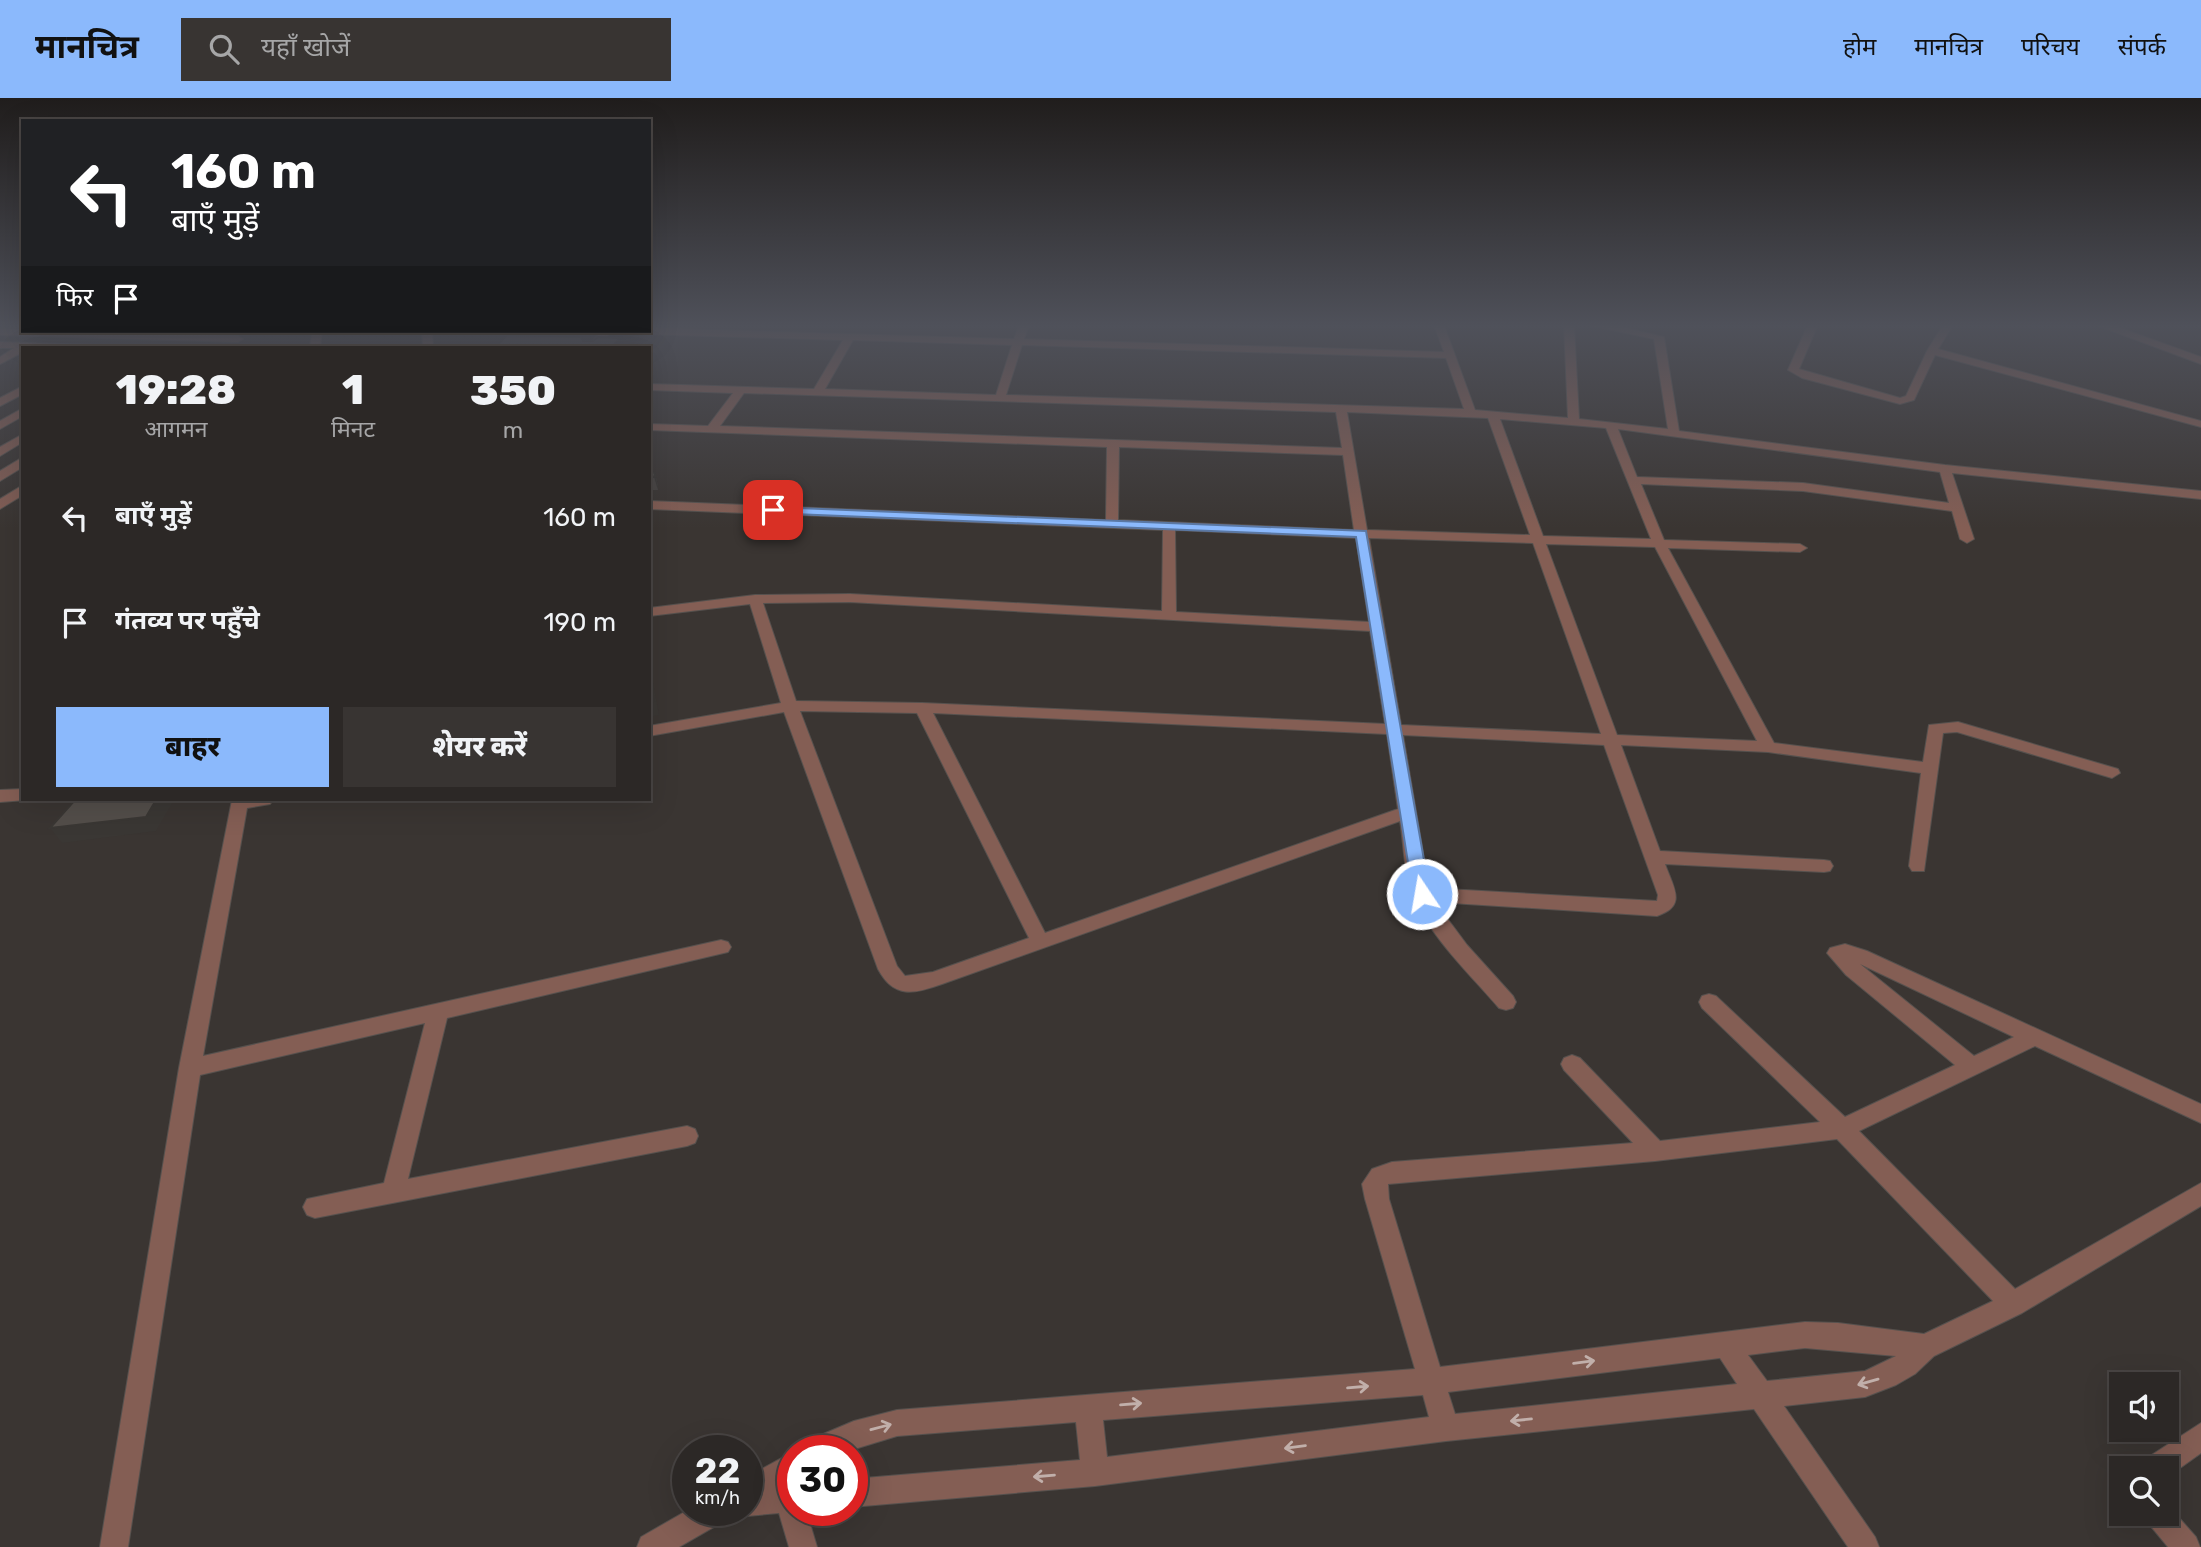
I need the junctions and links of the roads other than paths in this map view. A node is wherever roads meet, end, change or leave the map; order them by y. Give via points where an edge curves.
1 (17, 393) edge
2 (739, 393) edge
3 (837, 393) edge
4 (1002, 393) edge
5 (1464, 393) edge
6 (1572, 393) edge
7 (1669, 393) edge
8 (1868, 393) edge
9 (1913, 393) edge
10 (2085, 393) edge
11 (1000, 398) junction
12 (0, 403) edge
13 (1341, 409) junction
14 (21, 412) edge
15 (1471, 413) junction
16 (1493, 415) junction
17 (1574, 422) junction
18 (2201, 424) edge
19 (1610, 425) junction
20 (0, 426) edge
21 (651, 427) edge
22 (712, 430) junction
23 (1674, 433) junction
24 (21, 438) edge
25 (1113, 443) junction
26 (0, 452) edge
27 (1348, 452) junction
28 (20, 465) edge
29 (1945, 469) junction
30 (0, 477) edge
31 (1633, 480) junction
32 (21, 490) edge
33 (2201, 495) edge
34 (0, 505) edge
35 (651, 505) edge
36 (1958, 508) junction
37 (1112, 522) junction
38 (1169, 525) junction
39 (1361, 534) junction
40 (1538, 538) junction
41 (1967, 540) dead end
42 (1659, 543) junction
43 (1800, 548) dead end
44 (755, 599) junction
45 (651, 612) edge
46 (1169, 615) junction
47 (1377, 627) junction
48 (790, 706) junction
49 (922, 708) junction
50 (651, 731) edge
51 (1394, 731) junction
52 (1612, 741) junction
53 (1768, 747) junction
54 (1931, 769) junction
55 (2112, 773) dead end
56 (21, 795) edge
57 (0, 796) edge
58 (239, 802) edge
59 (1406, 813) junction
60 (1652, 857) junction
61 (1825, 866) dead end
62 (1918, 866) dead end
63 (1422, 894) junction
64 (1041, 943) junction
65 (722, 947) dead end
66 (1506, 1002) dead end
67 (1709, 1002) dead end
68 (438, 1012) junction
69 (2034, 1037) junction
70 (1572, 1064) dead end
71 (1971, 1066) junction
72 (190, 1069) junction
73 (2201, 1114) edge
74 (1842, 1129) junction
75 (687, 1136) dead end
76 (1655, 1151) junction
77 (393, 1192) junction
78 (2201, 1194) edge
79 (315, 1207) dead end
80 (2012, 1304) junction
81 (1726, 1345) junction
82 (1925, 1347) junction
83 (1430, 1381) junction
84 (1760, 1395) junction
85 (1088, 1408) junction
86 (1446, 1428) junction
87 (852, 1435) edge
88 (2201, 1437) edge
89 (2174, 1456) edge
90 (1095, 1472) junction
91 (868, 1492) edge
92 (688, 1526) edge
93 (797, 1526) edge
94 (2169, 1526) edge
95 (114, 1547) edge
96 (651, 1547) edge
97 (803, 1547) edge
98 (1865, 1547) edge
99 (2186, 1547) edge

1 - 12 street
2 - 22 street
3 - 11 street
4 - 11 street
5 - 15 street
6 - 17 street
7 - 23 street
8 - 9 street via 1900,401
10 - 18 street
11 - 13 street
13 - 15 street
13 - 27 street
14 - 20 street
15 - 16 street
16 - 17 street
16 - 40 street
17 - 19 street
19 - 23 street
19 - 31 street
21 - 22 street
22 - 25 street
23 - 29 street
24 - 26 street
25 - 27 street
25 - 37 street
27 - 39 street
28 - 30 street
29 - 33 street
29 - 36 street
31 - 36 street via 1803,487
31 - 42 street
32 - 34 street
35 - 37 street
36 - 41 street
37 - 38 street
38 - 39 street
38 - 46 street
39 - 40 street
39 - 47 street
40 - 42 street
40 - 52 street
42 - 43 street
42 - 53 street
44 - 45 street
44 - 46 street via 850,598
44 - 48 street
46 - 47 street
47 - 51 street
48 - 49 street
48 - 50 street
48 - 64 street via 888,969 899,983 935,979
49 - 51 street
49 - 64 street
51 - 52 street
51 - 59 street
52 - 53 street
52 - 60 street
53 - 54 street
54 - 55 street via 1935,729 1958,727
54 - 62 street
56 - 57 street
58 - 72 street
59 - 63 street
59 - 64 street
60 - 61 street
60 - 63 street via 1667,895 1666,905 1657,909
63 - 66 street via 1448,936
65 - 68 street
67 - 74 street
68 - 72 street
68 - 77 street
69 - 71 street
69 - 71 street via 1860,956 1837,953
69 - 73 street
70 - 76 street
71 - 74 street
72 - 95 street
74 - 76 street
74 - 80 street
75 - 77 street
76 - 83 street via 1392,1172 1380,1177 1374,1184 1377,1199
77 - 79 street
78 - 80 street
80 - 82 street
81 - 82 street via 1805,1335
83 -> 81 street
81 - 84 street
82 -> 84 street via 1906,1365 1865,1384
85 -> 83 street
83 - 86 street
84 -> 86 street
84 - 98 street
87 -> 85 street via 897,1423
85 - 90 street
86 -> 90 street
88 - 89 street
90 -> 91 street
92 - 96 street
93 - 97 street
94 - 99 street

